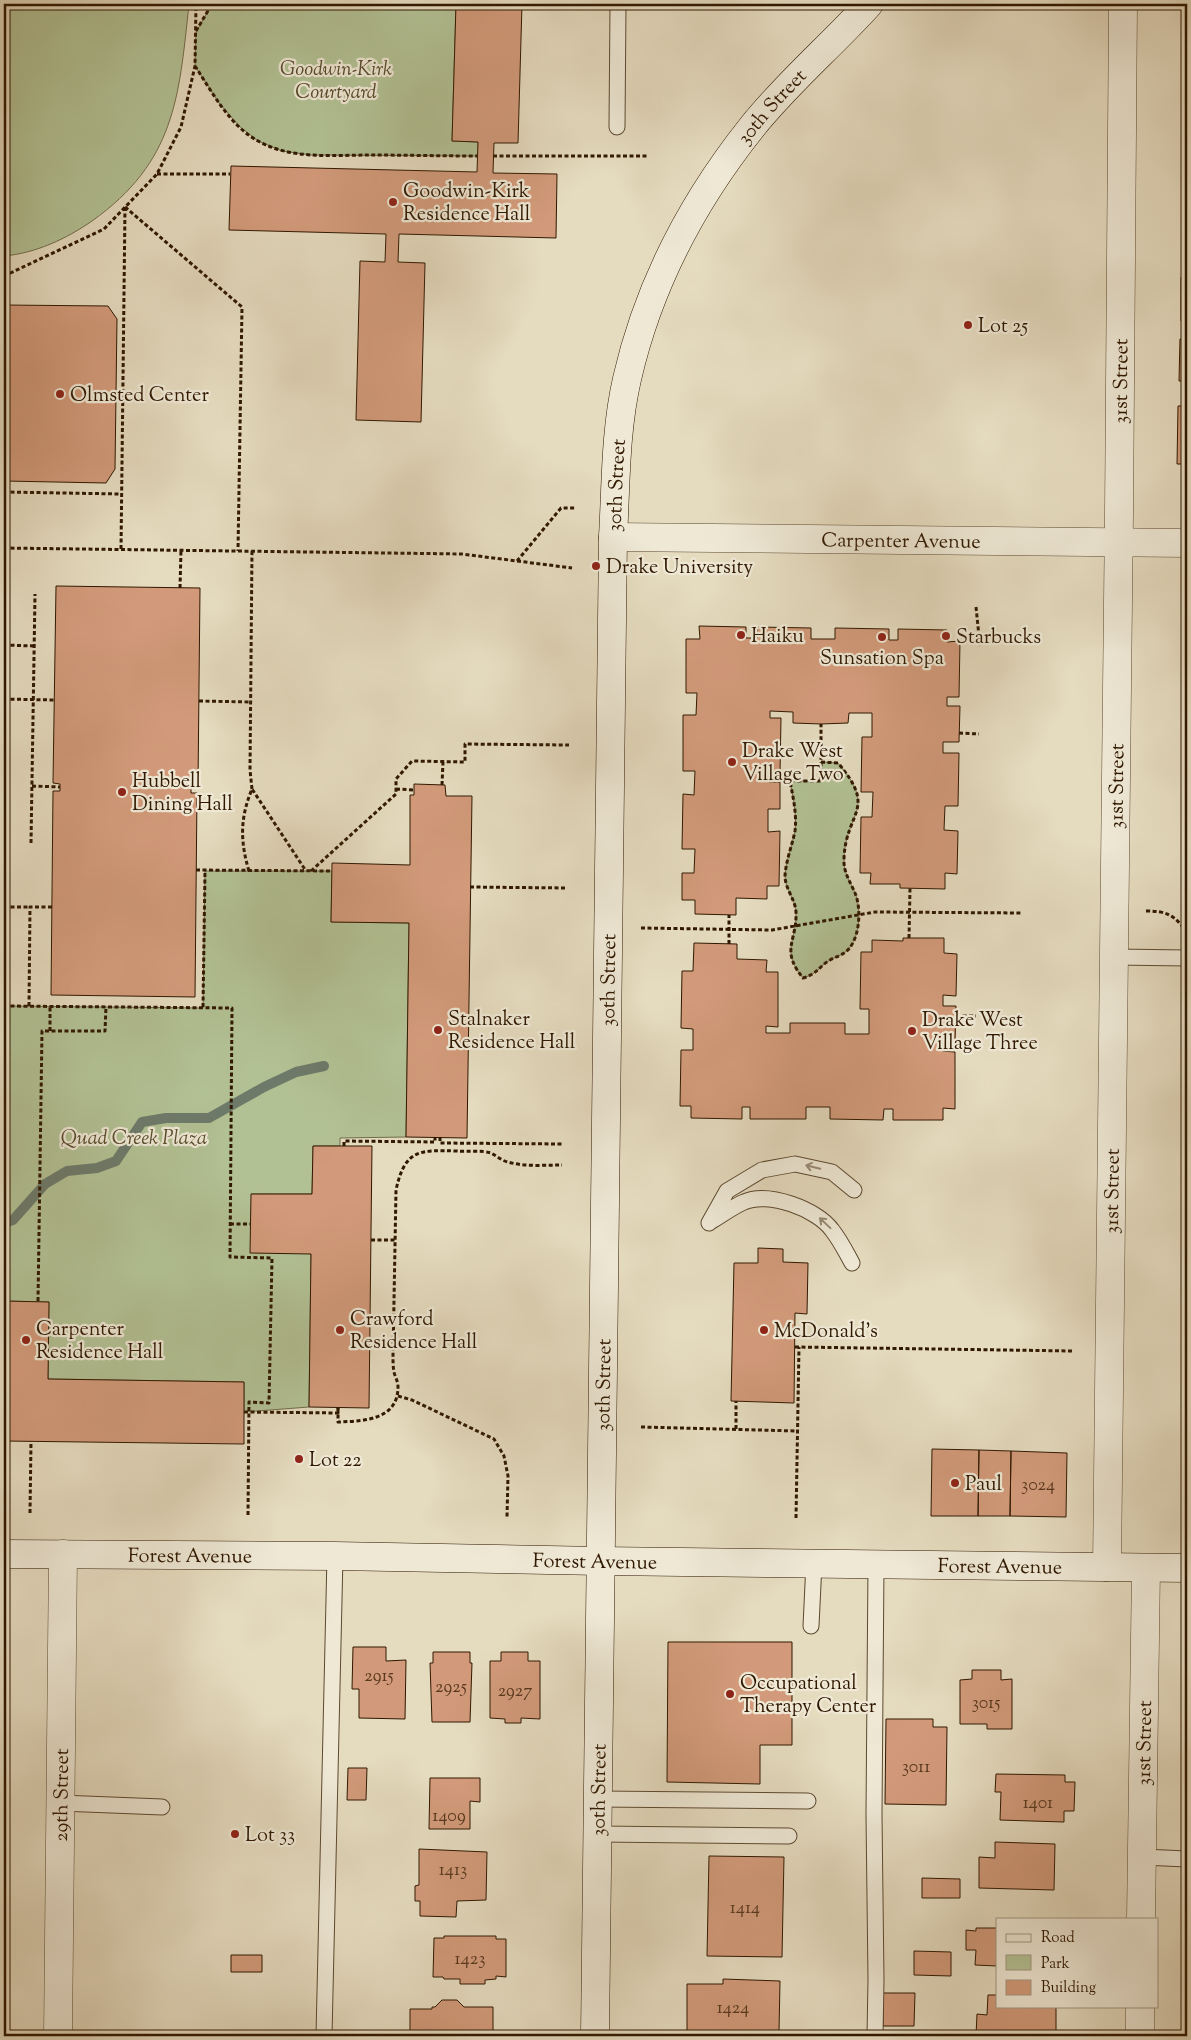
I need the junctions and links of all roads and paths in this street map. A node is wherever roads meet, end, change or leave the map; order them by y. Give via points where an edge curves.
1 (196, 4) edge
2 (212, 4) edge
3 (618, 4) edge
4 (869, 4) edge
5 (1123, 4) edge
6 (196, 32) junction
7 (195, 66) junction
8 (617, 127) dead end
9 (478, 156) dead end
10 (493, 156) dead end
11 (649, 156) dead end
12 (156, 174) junction
13 (230, 174) dead end
14 (125, 207) junction
15 (4, 276) edge
16 (4, 492) edge
17 (121, 494) junction
18 (575, 508) dead end
19 (613, 538) junction
20 (1119, 542) junction
21 (1187, 544) edge
22 (4, 548) edge
23 (121, 549) junction
24 (181, 550) junction
25 (238, 551) junction
26 (252, 551) junction
27 (517, 561) junction
28 (572, 568) dead end
29 (1186, 579) edge
30 (180, 588) dead end
31 (1187, 590) edge
32 (35, 594) dead end
33 (976, 607) dead end
34 (4, 609) edge
35 (4, 645) edge
36 (34, 646) junction
37 (980, 646) dead end
38 (4, 699) edge
39 (34, 700) junction
40 (54, 700) dead end
41 (199, 701) dead end
42 (251, 702) junction
43 (821, 724) dead end
44 (959, 733) dead end
45 (979, 734) dead end
46 (569, 745) dead end
47 (443, 762) junction
48 (821, 762) junction
49 (442, 785) dead end
50 (32, 786) junction
51 (60, 788) dead end
52 (252, 789) junction
53 (396, 789) junction
54 (414, 790) dead end
55 (31, 844) dead end
56 (196, 870) dead end
57 (205, 871) junction
58 (249, 871) junction
59 (309, 871) junction
60 (332, 871) dead end
61 (470, 887) dead end
62 (567, 888) dead end
63 (910, 888) dead end
64 (4, 907) edge
65 (30, 907) junction
66 (52, 907) dead end
67 (1146, 911) dead end
68 (909, 912) junction
69 (1022, 913) dead end
70 (729, 915) dead end
71 (859, 915) junction
72 (794, 926) junction
73 (641, 928) dead end
74 (729, 930) junction
75 (1187, 932) edge
76 (909, 938) dead end
77 (729, 944) dead end
78 (1114, 957) junction
79 (1187, 958) edge
80 (4, 1006) edge
81 (29, 1006) junction
82 (50, 1006) junction
83 (106, 1007) junction
84 (203, 1008) junction
85 (956, 1016) dead end
86 (976, 1016) dead end
87 (50, 1031) junction
88 (563, 1144) dead end
89 (344, 1146) dead end
90 (562, 1165) dead end
91 (854, 1190) dead end
92 (230, 1224) junction
93 (251, 1224) dead end
94 (372, 1240) dead end
95 (395, 1240) junction
96 (852, 1263) dead end
97 (38, 1301) dead end
98 (1073, 1351) dead end
99 (398, 1396) junction
100 (736, 1401) dead end
101 (244, 1412) dead end
102 (641, 1427) dead end
103 (736, 1429) junction
104 (797, 1431) junction
105 (32, 1441) dead end
106 (30, 1513) dead end
107 (248, 1515) dead end
108 (507, 1517) dead end
109 (796, 1518) dead end
110 (4, 1554) edge
111 (63, 1554) junction
112 (335, 1556) junction
113 (601, 1561) junction
114 (814, 1563) junction
115 (876, 1564) junction
116 (1107, 1567) junction
117 (1146, 1568) junction
118 (1187, 1568) edge
119 (811, 1626) dead end
120 (598, 1799) junction
121 (808, 1801) dead end
122 (60, 1803) junction
123 (162, 1807) dead end
124 (598, 1834) junction
125 (789, 1836) dead end
126 (1142, 1857) junction
127 (1187, 1859) edge
128 (1141, 1918) edge
129 (1140, 2008) edge
130 (58, 2036) edge
131 (324, 2036) edge
132 (595, 2036) edge
133 (875, 2036) edge
134 (1140, 2036) edge

1 - 6 path
2 - 6 path
3 - 8 lane
4 - 19 street, 30th Street via 752,126 711,182 674,248 646,311 627,380 620,421
5 - 20 street, 31st Street
6 - 7 path
7 - 9 path via 219,103 239,126 258,141 282,151 311,155
7 - 12 path via 181,127
10 - 11 path
12 - 13 path
12 - 14 path
14 - 15 path via 104,229
14 - 17 path
14 - 25 path via 242,307
16 - 17 path
17 - 23 path
18 - 27 path via 561,508
19 - 20 street, Carpenter Avenue
19 - 113 street, 30th Street
20 - 21 street, Carpenter Avenue
20 - 78 street, 31st Street
22 - 23 path
22 - 34 path
23 - 24 path
24 - 25 path
24 - 30 path
25 - 26 path
26 - 27 path via 462,554
26 - 42 path
27 - 28 path
29 - 31 path
32 - 36 path
33 - 37 path
35 - 36 path
36 - 39 path
38 - 39 path
39 - 40 path
39 - 50 path
41 - 42 path
42 - 52 path
43 - 48 path
44 - 45 path
46 - 47 path via 464,744 465,762
47 - 49 path
47 - 53 path via 412,761 396,779
48 - 71 path via 838,763 851,778 859,803 846,846 844,868 859,905
48 - 72 path via 820,781 790,781 796,819 785,879 796,904
50 - 51 path
50 - 55 path
52 - 58 path via 244,809 242,835
52 - 59 path
53 - 54 path
53 - 59 path via 396,794
56 - 57 path
57 - 58 path
57 - 84 path
58 - 59 path
59 - 60 path
61 - 62 path
63 - 68 path
64 - 65 path
65 - 66 path
65 - 81 path
67 - 75 path via 1163,911 1171,915
68 - 69 path
68 - 71 path
68 - 76 path
70 - 74 path
71 - 72 path
71 - 72 path via 854,939 846,953 830,960 815,975 803,978 791,955
72 - 74 path via 772,930
73 - 74 path
74 - 77 path
78 - 79 lane
78 - 116 street, 31st Street
80 - 81 path
81 - 82 path
82 - 83 path
82 - 87 path
83 - 84 path
83 - 87 path via 106,1031
84 - 92 path via 232,1008
85 - 86 path
87 - 97 path via 42,1031
88 - 89 path via 440,1143 438,1137 435,1142 344,1141
90 - 95 path via 508,1162 490,1153 417,1152 400,1173 396,1190
91 - 96 lane via 832,1172 795,1164 762,1170 727,1191 709,1223 745,1201 768,1199 795,1206 816,1214 832,1229
92 - 93 path
92 - 107 path via 230,1257 272,1258 269,1403 249,1402
94 - 95 path
95 - 99 path via 393,1356
98 - 104 path via 797,1347
99 - 101 path, bridge via 392,1407 373,1420 338,1422 338,1408 338,1413
99 - 108 path via 494,1439 504,1456 508,1476
100 - 103 path
102 - 103 path
103 - 104 path
104 - 109 path
105 - 106 path
110 - 111 street, Forest Avenue
111 - 112 street, Forest Avenue
111 - 122 street, 29th Street
112 - 113 street, Forest Avenue
112 - 131 lane
113 - 114 street, Forest Avenue
113 - 120 street, 30th Street
114 - 115 street, Forest Avenue
114 - 119 lane
115 - 116 street, Forest Avenue
115 - 133 lane
116 - 117 street, Forest Avenue
117 - 118 street, Forest Avenue
117 - 126 street, 31st Street
120 - 121 lane
120 - 124 street, 30th Street
122 - 123 lane
122 - 130 street, 29th Street
124 - 125 lane
124 - 132 street, 30th Street
126 - 127 lane
126 - 128 street, 31st Street
129 - 134 street

